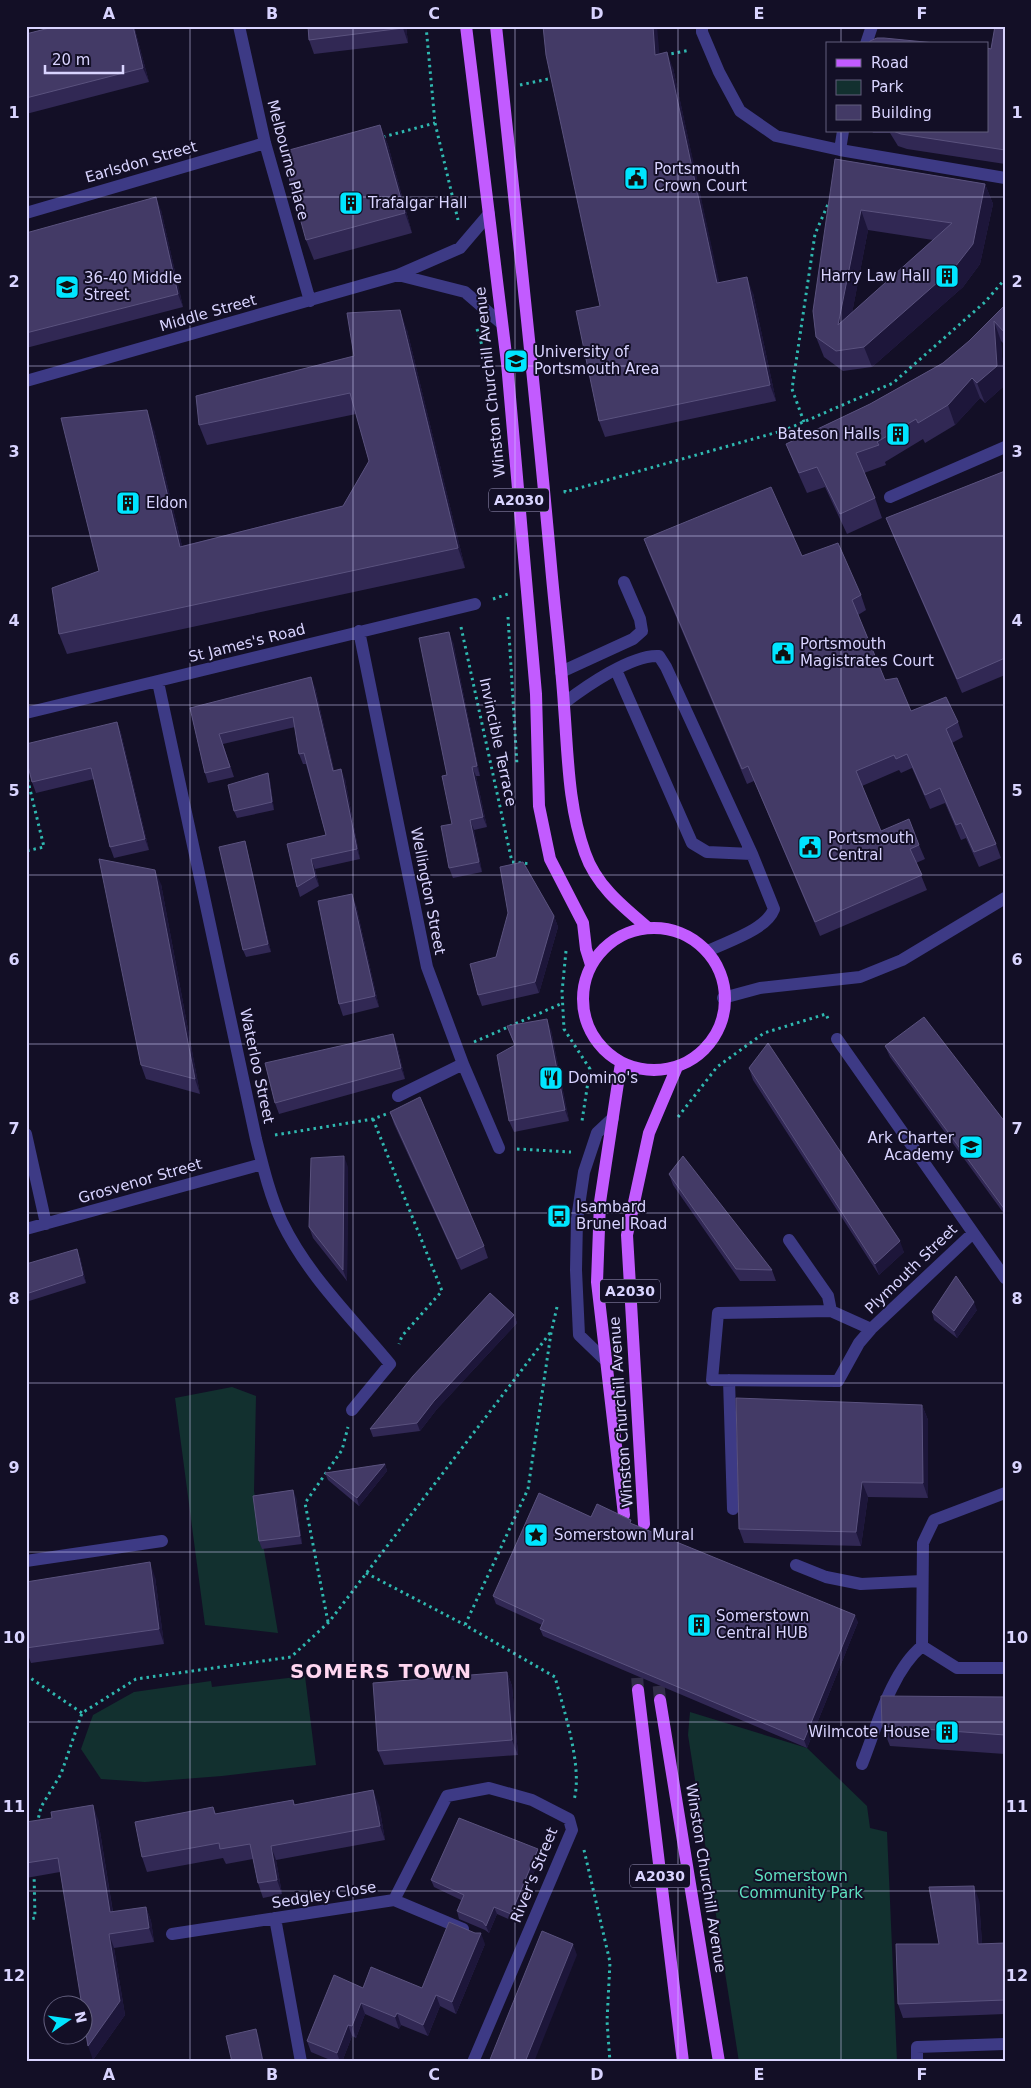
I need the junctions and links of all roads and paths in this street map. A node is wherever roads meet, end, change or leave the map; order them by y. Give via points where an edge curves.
1 (239, 26) edge
2 (426, 26) edge
3 (466, 26) edge
4 (496, 26) edge
5 (702, 26) edge
6 (872, 26) edge
7 (867, 42) edge
8 (708, 46) junction
9 (659, 56) edge
10 (561, 76) edge
11 (503, 89) junction
12 (435, 124) junction
13 (843, 132) edge
14 (374, 140) edge
15 (265, 143) junction
16 (840, 150) junction
17 (1005, 178) edge
18 (830, 195) edge
19 (26, 213) edge
20 (489, 214) junction
21 (458, 220) dead end
22 (398, 275) junction
23 (1005, 279) edge
24 (310, 301) junction
25 (501, 323) junction
26 (26, 381) edge
27 (804, 422) junction
28 (1005, 447) edge
29 (564, 482) dead end
30 (890, 497) dead end
31 (624, 582) dead end
32 (527, 590) junction
33 (476, 604) joint
34 (458, 609) junction
35 (359, 631) junction
36 (616, 670) junction
37 (561, 672) junction
38 (158, 682) junction
39 (564, 703) junction
40 (26, 713) edge
41 (26, 773) edge
42 (26, 851) edge
43 (752, 854) junction
44 (531, 864) dead end
45 (1005, 898) edge
46 (647, 927) junction
47 (708, 951) junction
48 (591, 964) junction
49 (723, 998) junction
50 (563, 1003) dead end
51 (826, 1014) dead end
52 (837, 1039) dead end
53 (458, 1049) junction
54 (621, 1063) junction
55 (464, 1064) junction
56 (677, 1067) junction
57 (398, 1096) joint
58 (613, 1118) junction
59 (373, 1119) junction
60 (677, 1120) dead end
61 (26, 1134) edge
62 (256, 1139) junction
63 (499, 1148) joint
64 (574, 1152) dead end
65 (262, 1164) junction
66 (46, 1224) junction
67 (26, 1229) edge
68 (972, 1233) junction
69 (789, 1240) dead end
70 (1005, 1278) edge
71 (559, 1299) dead end
72 (831, 1310) junction
73 (871, 1329) junction
74 (551, 1333) junction
75 (606, 1361) junction
76 (390, 1364) junction
77 (729, 1380) junction
78 (352, 1410) joint
79 (1005, 1493) edge
80 (733, 1509) dead end
81 (624, 1515) edge
82 (644, 1524) dead end
83 (162, 1541) dead end
84 (26, 1560) edge
85 (796, 1564) dead end
86 (366, 1573) junction
87 (922, 1581) junction
88 (328, 1622) junction
89 (465, 1625) junction
90 (922, 1646) junction
91 (1005, 1668) edge
92 (26, 1674) edge
93 (638, 1690) tunnel mouth
94 (660, 1700) tunnel mouth
95 (82, 1713) junction
96 (862, 1764) dead end
97 (447, 1796) joint
98 (570, 1824) junction
99 (37, 1827) edge
100 (34, 1864) edge
101 (394, 1900) junction
102 (275, 1918) junction
103 (26, 1920) edge
104 (172, 1934) dead end
105 (473, 1934) edge
106 (1005, 2044) edge
107 (300, 2062) edge
108 (473, 2062) edge
109 (610, 2062) edge
110 (683, 2062) edge
111 (719, 2062) edge
112 (917, 2062) edge

1 - 15 street, Melbourne Place
2 - 12 path
3 - 20 main road, Winston Churchill Avenue / A2030
4 - 11 main road, A2030
5 - 8 street
6 - 7 street
8 - 9 path
8 - 16 street via 740,111 776,136
10 - 11 path
11 - 37 main road, A2030
12 - 14 path
12 - 21 path
13 - 16 street
15 - 19 street, Earlsdon Street
15 - 24 street, Melbourne Place
16 - 17 street
18 - 27 path via 816,234 792,389
20 - 22 street, Middle Street via 460,248
20 - 25 main road, Winston Churchill Avenue / A2030
22 - 24 street, Middle Street
22 - 25 street via 465,292
23 - 27 path via 986,302 893,383
24 - 26 street, Middle Street
25 - 32 main road, Winston Churchill Avenue / A2030
27 - 29 path via 786,430 565,492
28 - 30 street
31 - 37 street via 642,631 633,640
32 - 33 path
32 - 48 main road, Winston Churchill Avenue / A2030 via 536,694 539,806 550,859 583,923
33 - 34 street, St James's Road
34 - 35 street, St James's Road
34 - 44 path, Invincible Terrace via 512,862
35 - 38 street, St James's Road
35 - 53 street, Wellington Street via 427,967
36 - 39 street
36 - 43 street via 692,843 707,852
36 - 43 street via 648,655 659,656
37 - 39 main road, A2030
38 - 40 street, St James's Road
38 - 62 street, Waterloo Street
39 - 46 main road, A2030 via 569,780 586,856 604,888 619,905
41 - 42 path via 44,847
43 - 47 street via 774,909 771,918
45 - 49 street via 902,960 860,977 760,988
46 - 47 main road via 664,927 684,933
46 - 48 main road via 630,931 602,949
47 - 49 main road via 722,974
48 - 54 main road via 583,991 584,1013 600,1046
49 - 56 main road via 724,1015 713,1040 697,1057
50 - 53 path
51 - 60 path via 764,1033 717,1067
52 - 68 street
53 - 55 street, Wellington Street
54 - 56 main road via 645,1070
54 - 58 main road, Winston Churchill Avenue / A2030
55 - 57 street
55 - 63 street, Wellington Street
56 - 82 main road, Winston Churchill Avenue / A2030 via 649,1134 627,1235
57 - 59 path via 400,1109
58 - 75 main road, Winston Churchill Avenue / A2030 via 600,1202 597,1282
58 - 75 street via 597,1133 584,1172 577,1219 580,1335
59 - 62 path
59 - 76 path via 442,1291 402,1336
61 - 66 street
62 - 65 street, Waterloo Street
63 - 64 path
65 - 66 street, Grosvenor Street
65 - 76 street, Waterloo Street via 282,1222 310,1269
66 - 67 street, Grosvenor Street
68 - 70 street
68 - 73 street, Plymouth Street
69 - 72 street via 828,1296
71 - 74 path
72 - 73 street, Plymouth Street
72 - 77 street, Plymouth Street via 718,1313 712,1380
73 - 77 street, Plymouth Street via 859,1343 838,1381
74 - 86 path
74 - 89 path via 528,1489
75 - 81 main road, Winston Churchill Avenue / A2030
76 - 78 street
77 - 80 street
78 - 88 path via 342,1450 305,1503
79 - 87 street via 934,1520 923,1543
83 - 84 street
85 - 87 street via 826,1577 861,1584
86 - 88 path
86 - 89 path
87 - 90 street
88 - 95 path via 291,1657 136,1680
89 - 98 path via 555,1677 571,1737 577,1788
90 - 91 street via 957,1668
90 - 96 street via 897,1678
92 - 95 path
93 - 110 main road, A2030
94 - 111 main road, Winston Churchill Avenue / A2030
95 - 99 path via 61,1774 41,1807
97 - 98 street, River's Street via 489,1788 532,1800
97 - 101 street, Sedgley Close
98 - 108 street, River's Street
98 - 109 path via 586,1852 610,1962 607,2021
100 - 103 path via 35,1918
101 - 102 street, Sedgley Close
101 - 105 street
102 - 104 street, Sedgley Close
102 - 107 street
106 - 112 street via 917,2047

